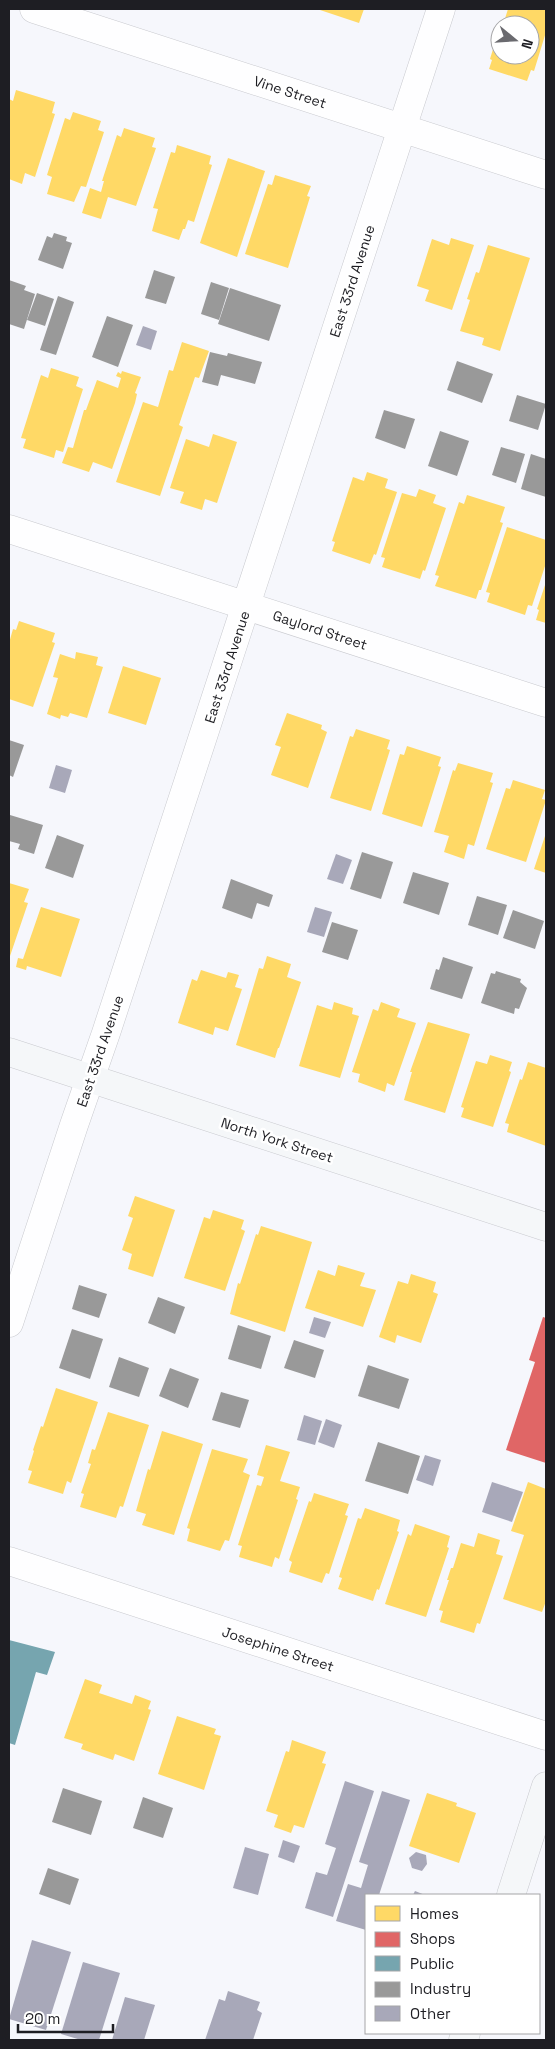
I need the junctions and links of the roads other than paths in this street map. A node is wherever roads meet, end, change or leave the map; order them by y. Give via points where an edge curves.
1 (34, 9) edge
2 (441, 9) edge
3 (402, 129) junction
4 (546, 175) edge
5 (9, 529) edge
6 (246, 606) junction
7 (546, 703) edge
8 (9, 1052) edge
9 (90, 1079) junction
10 (546, 1228) edge
11 (9, 1323) edge
12 (9, 1561) edge
13 (546, 1736) edge
14 (546, 1786) edge
15 (511, 1894) edge

1 - 3 street, Vine Street
2 - 3 street, East 33rd Avenue
3 - 4 street, Vine Street
3 - 6 street, East 33rd Avenue
5 - 6 street, Gaylord Street
6 - 7 street, Gaylord Street
6 - 9 street, East 33rd Avenue
8 - 9 main road, North York Street
9 - 10 main road, North York Street
9 - 11 street, East 33rd Avenue
12 - 13 street, Josephine Street
14 - 15 main road

